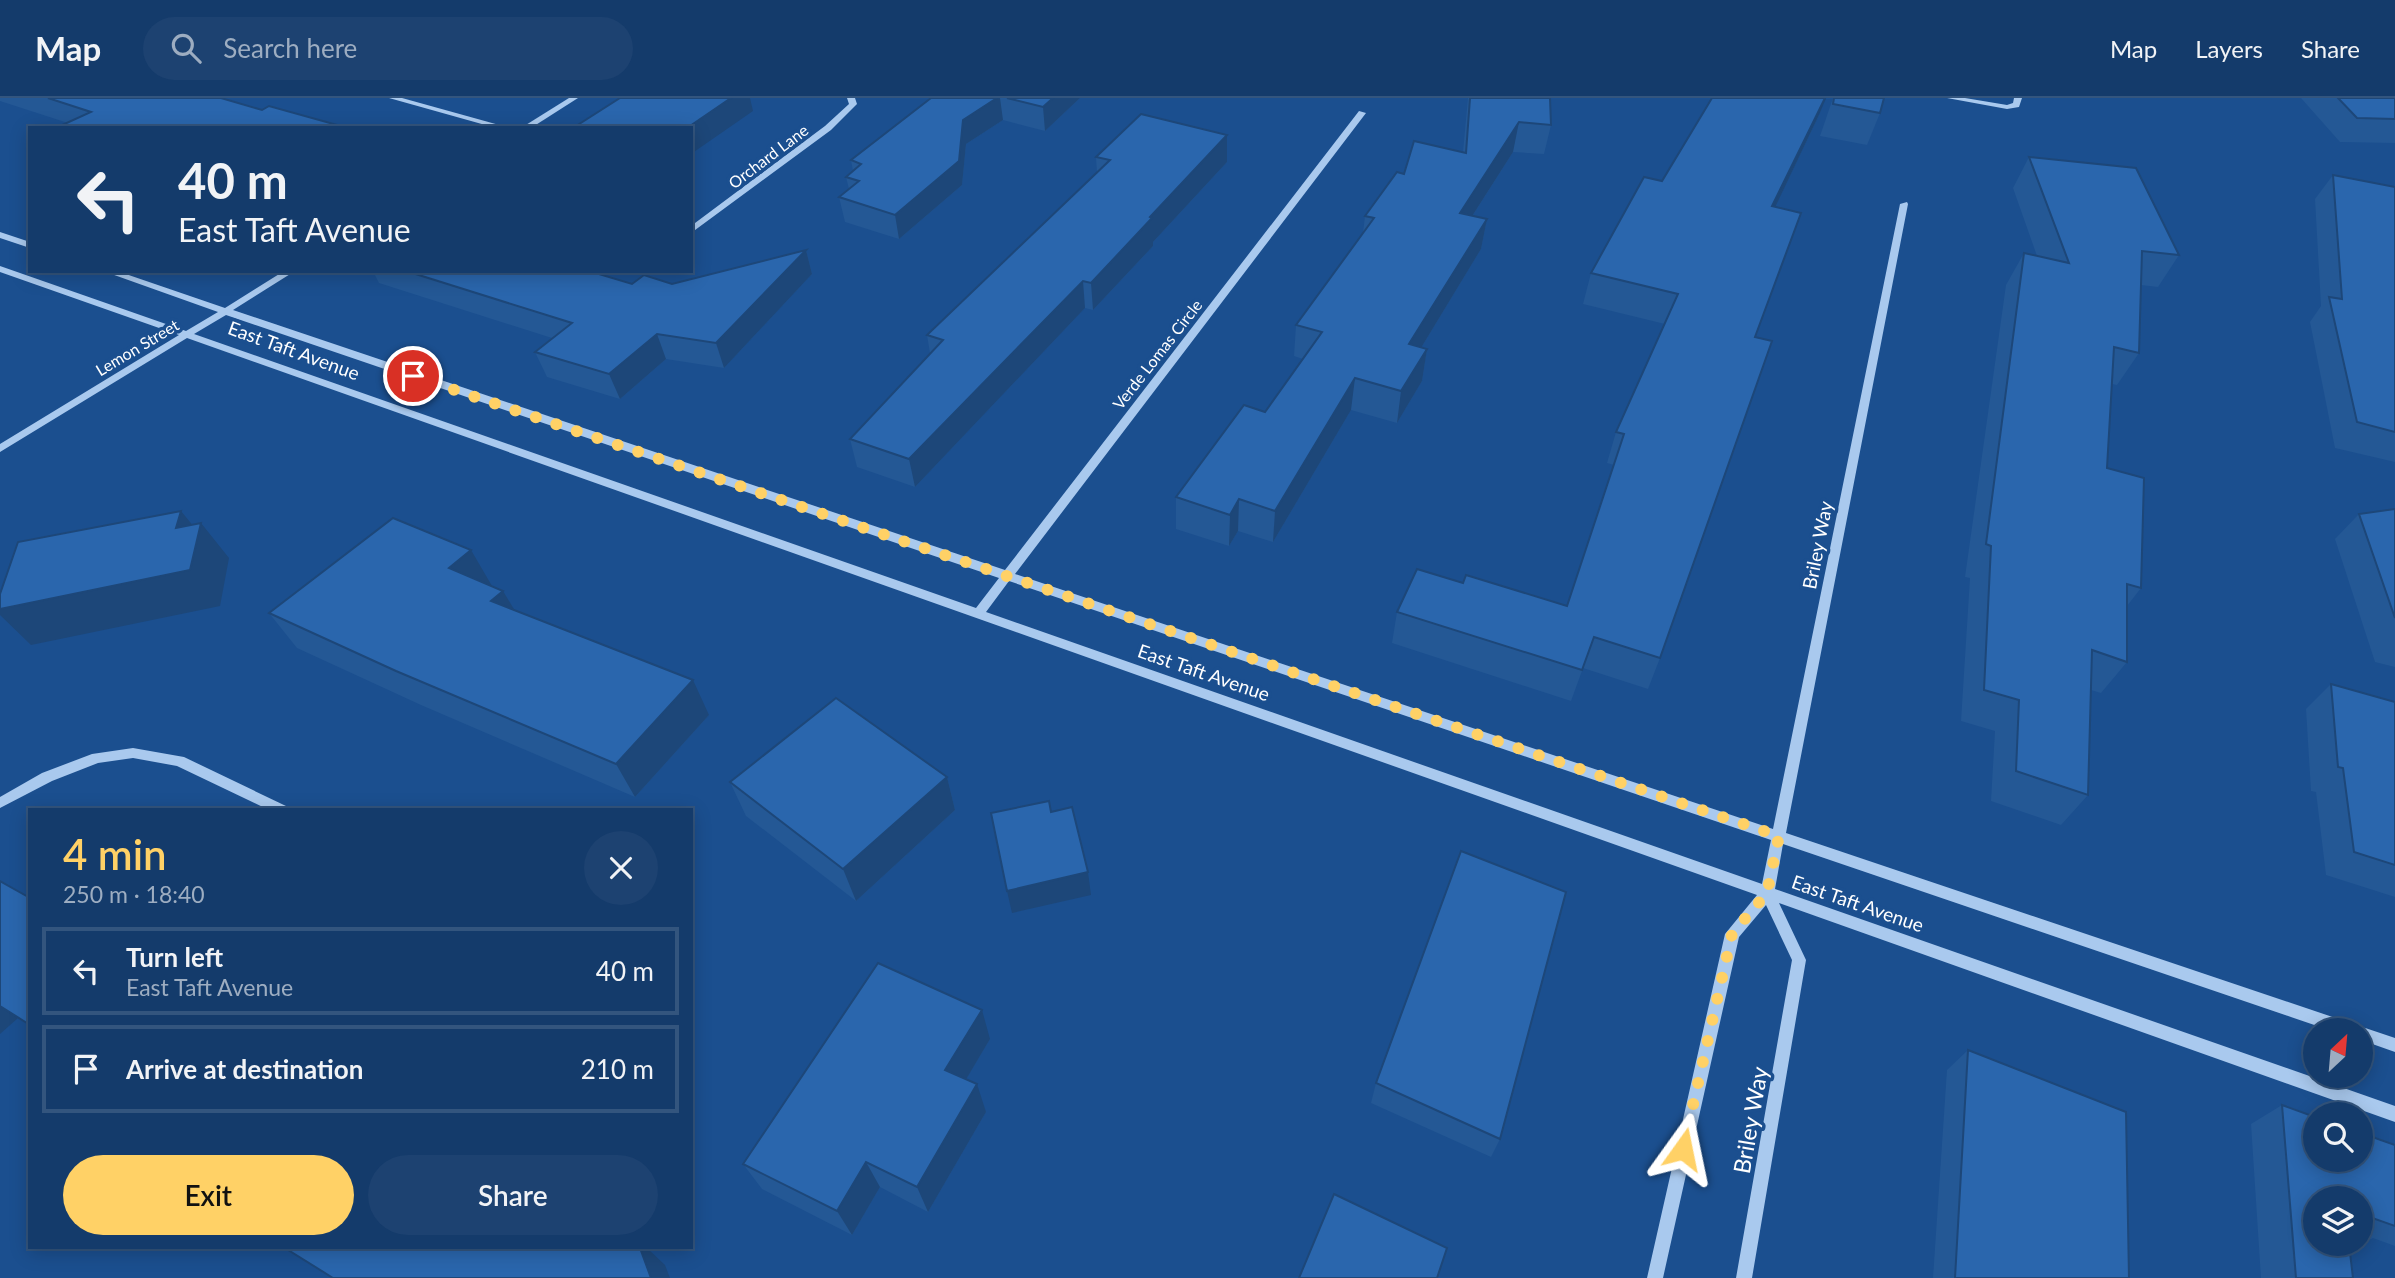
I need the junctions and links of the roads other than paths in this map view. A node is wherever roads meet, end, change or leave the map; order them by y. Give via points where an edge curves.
1 (393, 98) edge
2 (574, 98) edge
3 (851, 98) edge
4 (1951, 98) edge
5 (2018, 98) edge
6 (1362, 113) dead end
7 (498, 126) edge
8 (528, 126) edge
9 (1904, 204) dead end
10 (693, 229) edge
11 (0, 235) edge
12 (28, 244) edge
13 (0, 269) edge
14 (113, 273) edge
15 (287, 273) edge
16 (226, 311) junction
17 (188, 334) junction
18 (0, 449) edge
19 (1007, 575) junction
20 (977, 615) junction
21 (0, 803) edge
22 (277, 808) edge
23 (1779, 836) junction
24 (1767, 893) junction
25 (2315, 1018) edge
26 (2373, 1037) edge
27 (2395, 1045) edge
28 (2395, 1114) edge
29 (1655, 1278) edge
30 (1744, 1278) edge

1 - 7 street
2 - 8 street
3 - 10 street, Orchard Lane via 853,104 828,128
4 - 5 street via 2007,107 2016,105
6 - 19 street, Verde Lomas Circle
9 - 23 street, Briley Way
11 - 12 street
13 - 17 street, East Taft Avenue
14 - 16 street, East Taft Avenue
15 - 16 street, Lemon Street
16 - 17 street, Lemon Street
16 - 19 street, East Taft Avenue
17 - 18 street, Lemon Street
17 - 20 street, East Taft Avenue
19 - 20 street, Verde Lomas Circle
19 - 23 street, East Taft Avenue
20 - 24 street, East Taft Avenue
21 - 22 street via 47,776 97,758 134,753 179,761
23 - 24 street, Briley Way
23 - 25 street, East Taft Avenue
24 - 28 street, East Taft Avenue
24 - 29 street, Briley Way via 1732,934
24 - 30 street, Briley Way via 1799,960
26 - 27 street

